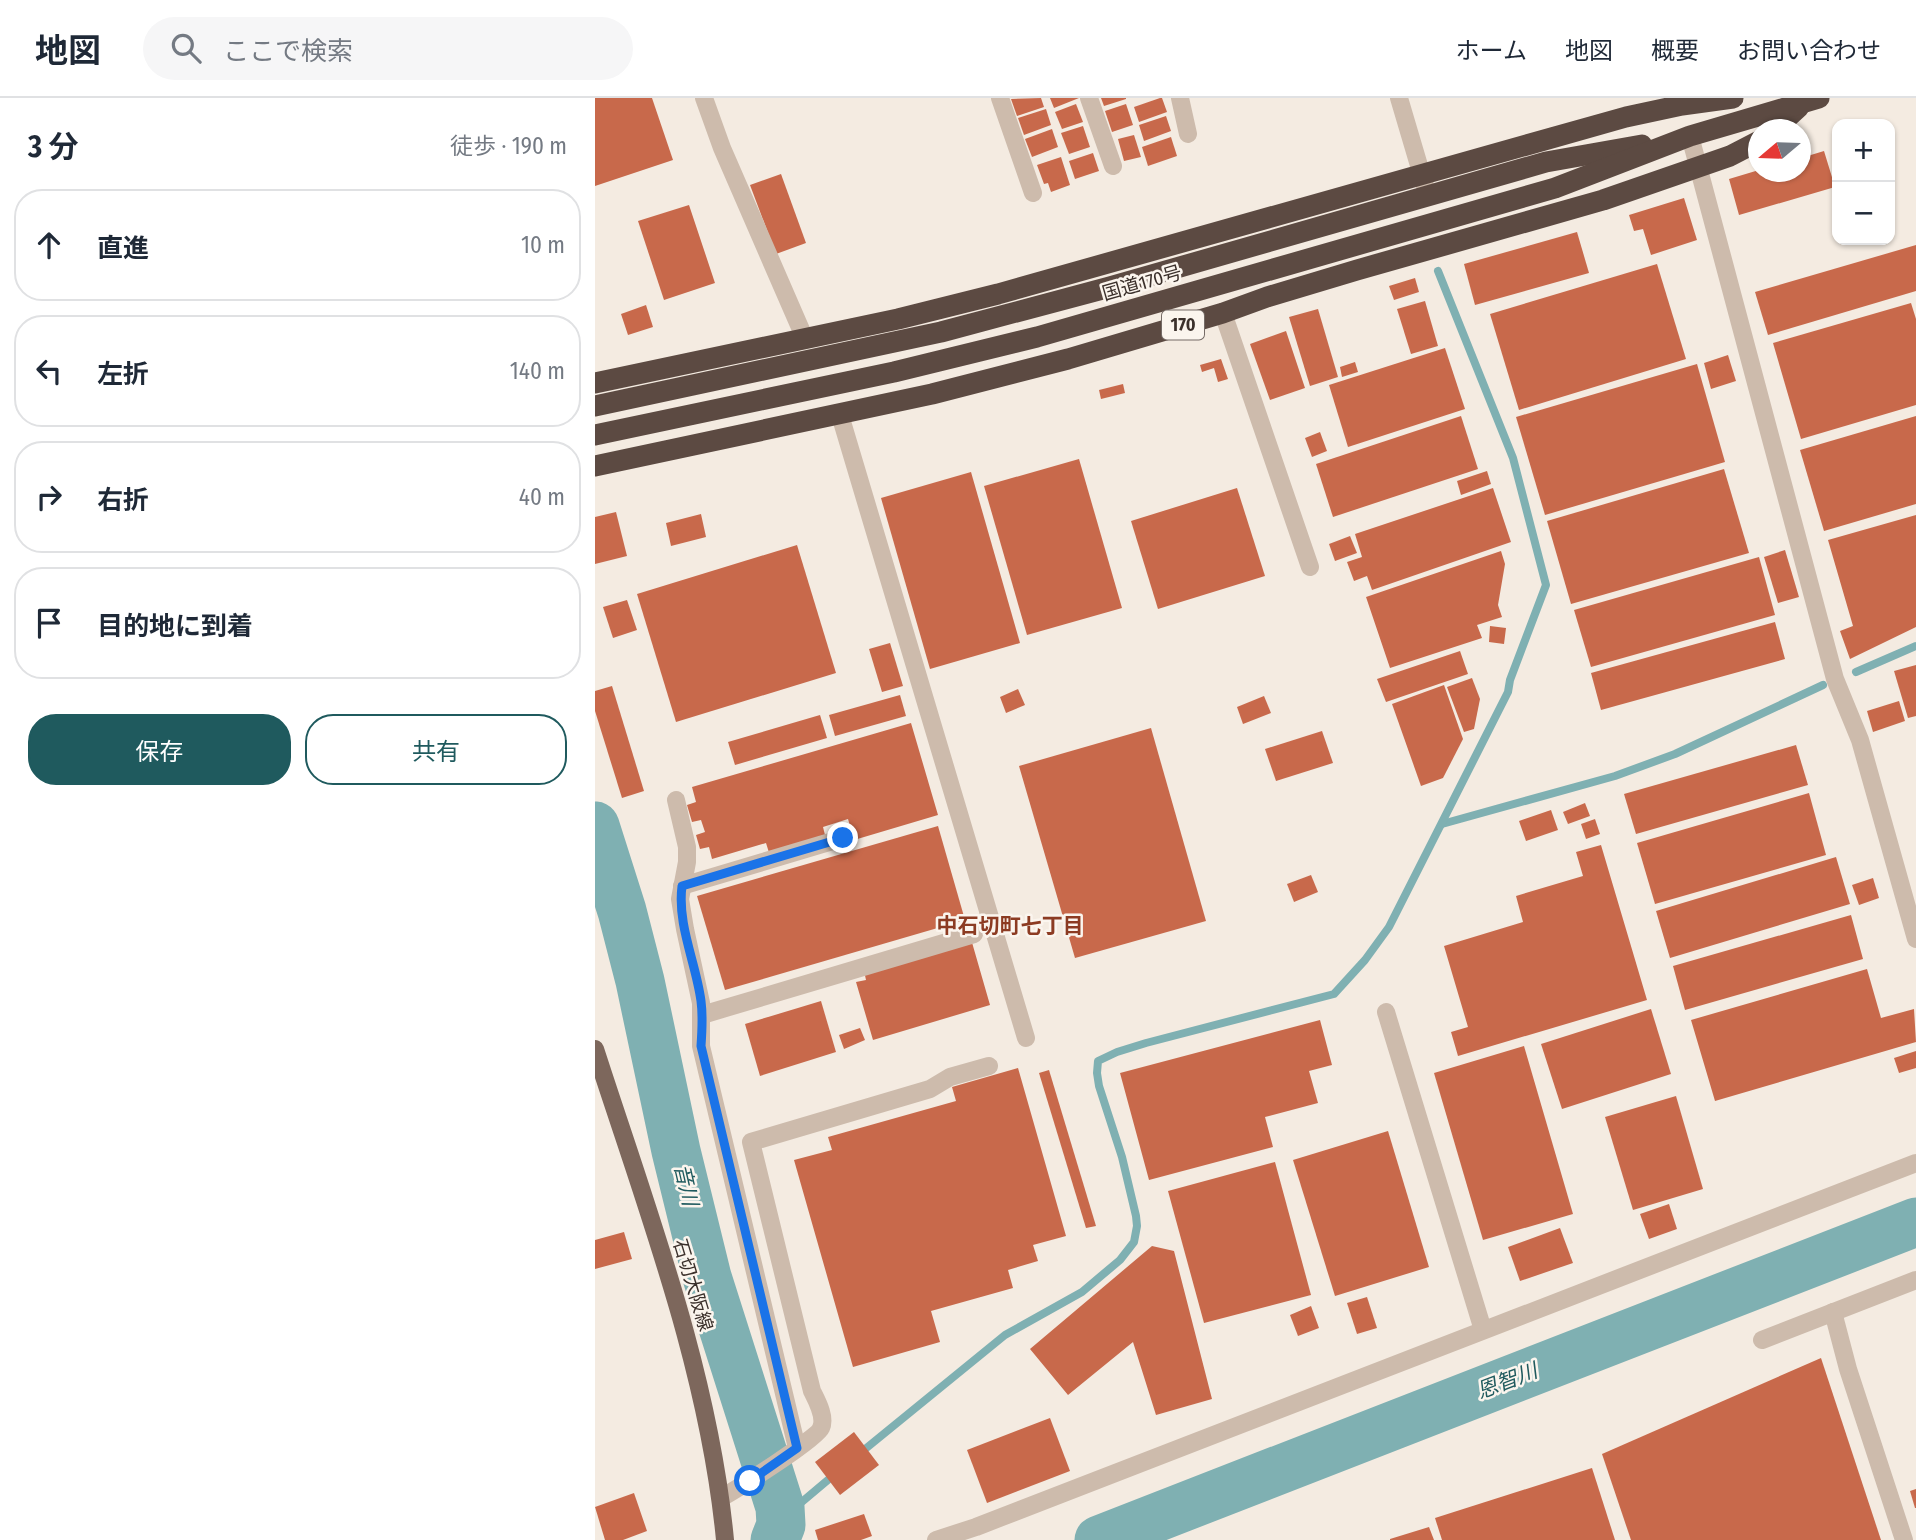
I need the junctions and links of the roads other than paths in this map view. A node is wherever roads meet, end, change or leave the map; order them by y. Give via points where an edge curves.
1 (704, 98) edge
2 (1000, 98) edge
3 (1089, 98) edge
4 (1180, 98) edge
5 (1399, 98) edge
6 (1733, 98) edge
7 (1774, 98) edge
8 (1811, 100) edge
9 (1788, 119) edge
10 (1188, 135) dead end
11 (1690, 136) junction
12 (1748, 147) edge
13 (1113, 166) dead end
14 (1698, 167) junction
15 (1425, 186) junction
16 (1033, 193) dead end
17 (1223, 313) junction
18 (805, 339) junction
19 (595, 383) edge
20 (595, 406) edge
21 (840, 415) junction
22 (595, 435) edge
23 (595, 466) edge
24 (1310, 567) dead end
25 (676, 800) dead end
26 (843, 838) dead end
27 (682, 886) junction
28 (974, 934) dead end
29 (1916, 939) edge
30 (1386, 1012) dead end
31 (702, 1015) junction
32 (1026, 1038) dead end
33 (595, 1049) edge
34 (989, 1066) dead end
35 (1916, 1163) edge
36 (1916, 1280) edge
37 (1833, 1312) junction
38 (1483, 1330) junction
39 (1762, 1340) dead end
40 (804, 1443) junction
41 (721, 1498) junction
42 (725, 1540) edge
43 (936, 1540) edge
44 (1904, 1540) edge

1 - 18 street
2 - 16 street
3 - 13 street
4 - 10 street
5 - 15 street
6 - 15 highway, 170 via 1626,117
7 - 8 highway
8 - 9 highway
8 - 11 highway, 国道170号 / 170
11 - 14 street
11 - 15 highway, 国道170号 / 170
11 - 22 highway, 国道170号 / 170 via 1555,188 1115,315 894,372
12 - 14 highway, 170
14 - 17 highway, 170 via 1603,200
14 - 29 street via 1835,679 1860,740
15 - 18 highway, 170
15 - 20 highway, 国道170号 / 170 via 1025,310
17 - 21 highway, 170 via 1056,362
17 - 24 street
18 - 19 highway, 170
21 - 23 highway, 170
21 - 32 street
25 - 27 street via 687,848
26 - 27 street
27 - 31 street via 680,899
28 - 31 street
30 - 38 street
31 - 40 street via 701,1046 712,1097
33 - 41 main road, 石切大阪線 via 687,1335
34 - 40 street via 751,1142 822,1418 821,1429
35 - 38 street
36 - 37 street
37 - 39 street
37 - 44 street
38 - 43 street
40 - 41 street
41 - 42 main road, 石切大阪線

